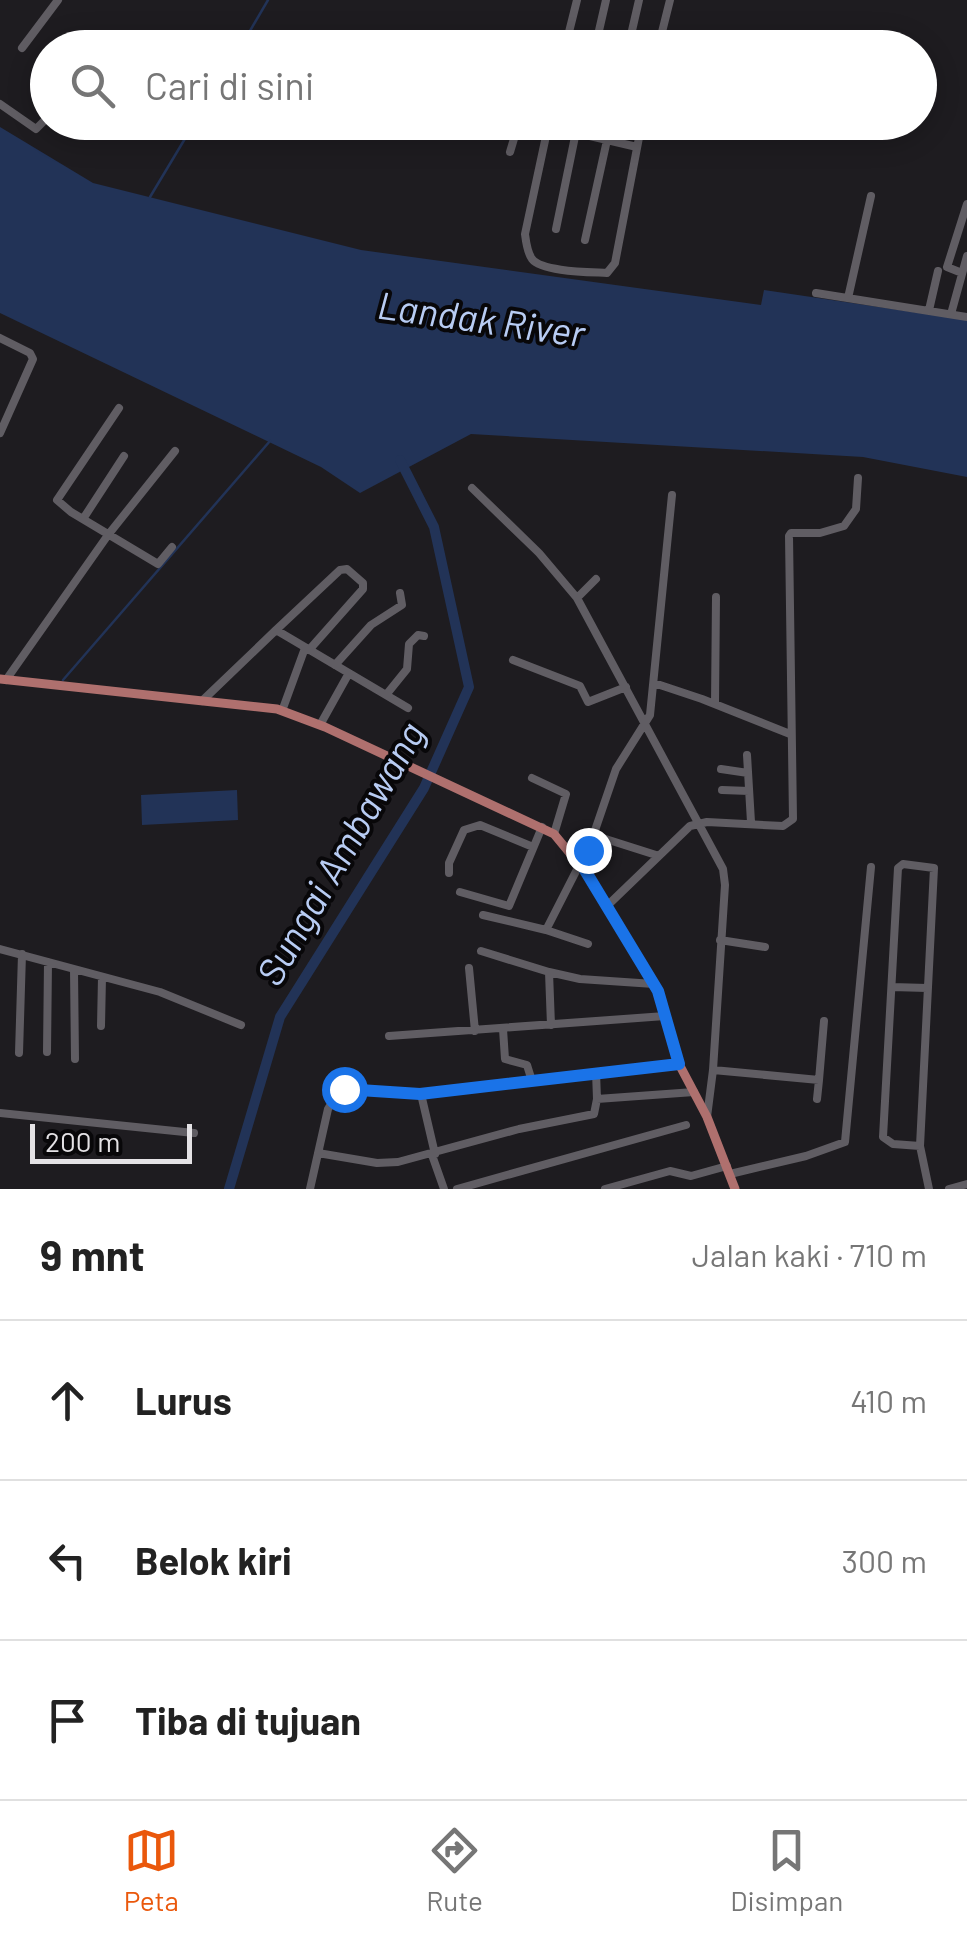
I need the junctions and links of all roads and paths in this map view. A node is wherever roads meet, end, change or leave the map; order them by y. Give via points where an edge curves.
1 (58, 0) edge
2 (577, 0) edge
3 (606, 0) edge
4 (639, 0) edge
5 (670, 0) edge
6 (36, 30) edge
7 (569, 30) edge
8 (601, 30) edge
9 (632, 30) edge
10 (662, 30) edge
11 (30, 37) edge
12 (22, 48) dead end
13 (0, 104) edge
14 (30, 125) edge
15 (514, 140) edge
16 (545, 140) edge
17 (575, 140) edge
18 (607, 140) joint
19 (638, 140) edge
20 (637, 146) junction
21 (510, 152) dead end
22 (871, 196) dead end
23 (967, 204) edge
24 (556, 229) dead end
25 (585, 240) dead end
26 (967, 256) edge
27 (938, 270) dead end
28 (962, 273) junction
29 (816, 293) dead end
30 (848, 298) junction
31 (929, 310) junction
32 (952, 314) junction
33 (967, 317) edge
34 (0, 338) edge
35 (119, 408) dead end
36 (0, 433) edge
37 (175, 451) dead end
38 (124, 456) dead end
39 (858, 478) dead end
40 (472, 488) dead end
41 (672, 496) dead end
42 (83, 519) junction
43 (108, 535) junction
44 (172, 547) dead end
45 (596, 579) dead end
46 (400, 593) dead end
47 (716, 597) dead end
48 (576, 598) junction
49 (276, 630) junction
50 (424, 636) dead end
51 (307, 649) junction
52 (513, 660) dead end
53 (335, 665) junction
54 (349, 673) junction
55 (3, 680) edge
56 (654, 684) junction
57 (626, 688) junction
58 (386, 695) junction
59 (202, 701) junction
60 (715, 704) junction
61 (408, 708) dead end
62 (282, 711) junction
63 (320, 725) junction
64 (645, 725) junction
65 (790, 734) junction
66 (747, 755) dead end
67 (721, 769) dead end
68 (748, 774) junction
69 (532, 778) dead end
70 (722, 790) dead end
71 (749, 791) junction
72 (699, 822) junction
73 (751, 822) junction
74 (542, 827) junction
75 (554, 834) junction
76 (593, 835) junction
77 (533, 847) junction
78 (656, 855) junction
79 (580, 862) junction
80 (871, 867) dead end
81 (449, 873) dead end
82 (460, 892) dead end
83 (608, 905) junction
84 (483, 915) dead end
85 (546, 930) junction
86 (720, 940) junction
87 (588, 944) dead end
88 (765, 947) dead end
89 (0, 948) edge
90 (481, 951) dead end
91 (22, 954) junction
92 (48, 962) junction
93 (469, 968) dead end
94 (74, 970) junction
95 (549, 972) junction
96 (102, 977) junction
97 (654, 984) junction
98 (892, 987) junction
99 (927, 988) junction
100 (664, 1016) junction
101 (824, 1021) dead end
102 (551, 1024) junction
103 (241, 1025) dead end
104 (101, 1026) dead end
105 (503, 1029) junction
106 (474, 1031) junction
107 (389, 1036) dead end
108 (47, 1052) dead end
109 (20, 1053) dead end
110 (75, 1059) dead end
111 (679, 1064) junction
112 (713, 1070) junction
113 (596, 1072) junction
114 (532, 1080) junction
115 (819, 1080) junction
116 (694, 1092) junction
117 (420, 1094) junction
118 (817, 1098) dead end
119 (597, 1099) junction
120 (0, 1113) edge
121 (707, 1118) junction
122 (686, 1125) dead end
123 (194, 1133) dead end
124 (920, 1146) junction
125 (318, 1153) junction
126 (433, 1154) junction
127 (728, 1170) junction
128 (967, 1184) edge
129 (310, 1189) edge
130 (444, 1189) edge
131 (457, 1189) edge
132 (606, 1189) edge
133 (736, 1189) edge
134 (929, 1189) edge
135 (949, 1189) edge

1 - 6 street
2 - 7 street
3 - 8 street
4 - 9 street
5 - 10 street
11 - 12 street
13 - 14 street
15 - 21 street
16 - 20 street via 525,234 532,258 570,271 612,271
17 - 24 street
18 - 20 street
18 - 25 street
19 - 20 street
22 - 30 street
23 - 28 street via 947,268
26 - 28 street
27 - 31 street
28 - 32 street
29 - 30 street
30 - 31 street
31 - 32 street
32 - 33 street
34 - 36 street via 33,359
35 - 42 street via 56,498
37 - 43 street
38 - 42 street
39 - 65 street via 856,509 844,526 790,536
40 - 48 street
41 - 56 street
42 - 43 street
43 - 44 street via 158,564
43 - 55 street
45 - 48 street
46 - 53 street via 402,605 371,625
47 - 60 street
48 - 57 street
49 - 51 street
49 - 51 street via 347,569 364,589
49 - 59 street
50 - 58 street via 411,641 407,669
51 - 53 street
51 - 62 street
52 - 57 street via 580,686 588,702
53 - 54 street
54 - 58 street
54 - 63 street
55 - 59 main road
56 - 60 street
56 - 64 street
57 - 64 street
58 - 61 street
59 - 62 main road
60 - 65 street
62 - 63 main road
63 - 74 main road
64 - 72 street
64 - 76 street via 616,769
65 - 73 street via 792,819 783,826
66 - 68 street
67 - 68 street
68 - 71 street
69 - 75 street via 566,794
70 - 71 street
71 - 73 street
72 - 73 street
72 - 78 street
72 - 86 street via 725,876
74 - 75 main road
74 - 77 street
75 - 79 main road
76 - 78 street
76 - 79 street
77 - 81 street via 480,825 464,830
77 - 82 street via 509,906
78 - 83 street
79 - 83 main road
79 - 85 street
80 - 127 street via 845,1142
83 - 97 main road
84 - 85 street
85 - 87 street
86 - 88 street
86 - 112 street
89 - 91 street
90 - 95 street
91 - 92 street
91 - 109 street
92 - 94 street
92 - 108 street
93 - 106 street
94 - 96 street
94 - 110 street
95 - 97 street
95 - 102 street
96 - 103 street via 176,997
96 - 104 street
97 - 100 main road
98 - 99 street
98 - 99 street via 903,864 934,868
98 - 124 street via 884,1137
99 - 124 street
100 - 102 street
100 - 111 main road
101 - 115 street
102 - 105 street
105 - 106 street
105 - 114 street via 505,1059 527,1065
106 - 107 street
111 - 113 street
111 - 116 main road
112 - 115 street
112 - 121 street
113 - 114 street
113 - 119 street
114 - 117 street
115 - 118 street
116 - 119 street
116 - 121 main road
117 - 125 street via 340,1089
117 - 126 street
119 - 126 street via 594,1114
120 - 123 street
121 - 127 main road
122 - 131 street
124 - 134 street
125 - 126 street via 384,1163
125 - 129 street
126 - 130 street
127 - 132 street via 692,1176 670,1171
127 - 133 main road
128 - 135 street

